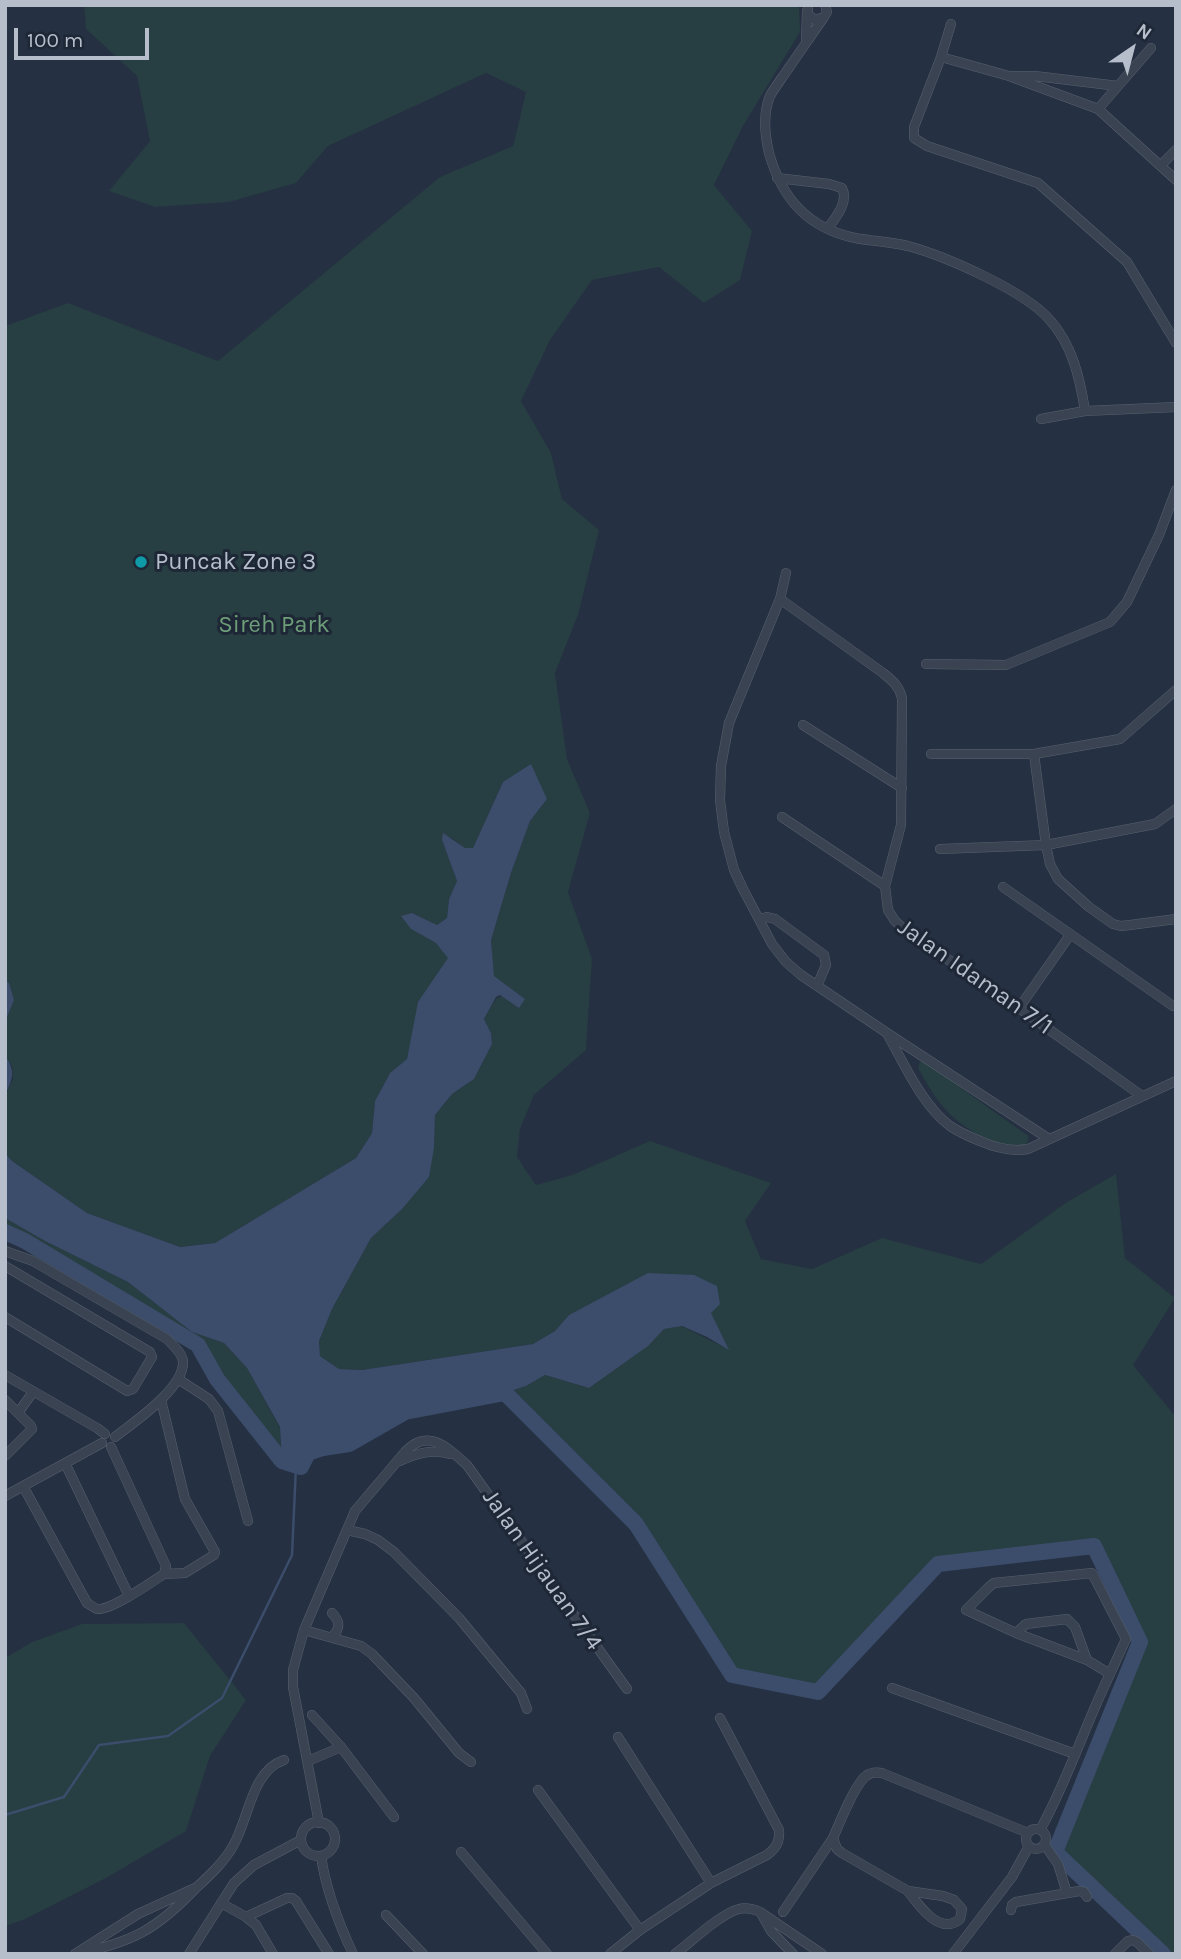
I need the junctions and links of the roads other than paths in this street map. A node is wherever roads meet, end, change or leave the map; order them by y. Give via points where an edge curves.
1 (807, 8) edge
2 (826, 8) edge
3 (951, 24) dead end
4 (806, 44) junction
5 (1151, 48) dead end
6 (941, 57) junction
7 (1009, 76) junction
8 (1118, 86) junction
9 (1098, 109) junction
10 (1176, 149) edge
11 (1161, 165) junction
12 (778, 178) junction
13 (1176, 180) edge
14 (828, 228) junction
15 (1176, 343) edge
16 (1176, 407) edge
17 (1085, 411) junction
18 (1041, 419) dead end
19 (1176, 490) edge
20 (786, 573) dead end
21 (780, 599) junction
22 (926, 664) dead end
23 (1176, 690) edge
24 (803, 724) dead end
25 (931, 754) dead end
26 (1034, 754) junction
27 (902, 788) junction
28 (1176, 809) edge
29 (782, 817) dead end
30 (1046, 845) junction
31 (940, 849) dead end
32 (885, 886) junction
33 (1003, 887) dead end
34 (760, 919) junction
35 (1176, 919) edge
36 (1070, 935) junction
37 (817, 986) junction
38 (1172, 1006) dead end
39 (1019, 1008) junction
40 (887, 1033) junction
41 (920, 1055) junction
42 (906, 1069) junction
43 (1176, 1081) edge
44 (1142, 1096) junction
45 (1049, 1139) junction
46 (5, 1251) edge
47 (5, 1266) edge
48 (42, 1266) junction
49 (32, 1281) junction
50 (5, 1317) edge
51 (136, 1321) junction
52 (126, 1337) junction
53 (5, 1374) edge
54 (178, 1379) junction
55 (33, 1392) junction
56 (5, 1400) edge
57 (161, 1400) junction
58 (18, 1413) junction
59 (106, 1442) junction
60 (5, 1455) edge
61 (65, 1464) junction
62 (23, 1486) junction
63 (5, 1496) edge
64 (248, 1521) dead end
65 (347, 1530) junction
66 (164, 1574) junction
67 (129, 1596) junction
68 (332, 1614) dead end
69 (304, 1630) junction
70 (1016, 1633) junction
71 (332, 1637) junction
72 (1087, 1660) junction
73 (1110, 1674) junction
74 (892, 1688) dead end
75 (626, 1689) dead end
76 (527, 1709) dead end
77 (313, 1715) dead end
78 (720, 1718) dead end
79 (618, 1737) dead end
80 (341, 1748) junction
81 (1075, 1754) junction
82 (284, 1760) dead end
83 (308, 1761) junction
84 (471, 1762) dead end
85 (538, 1790) dead end
86 (394, 1817) dead end
87 (319, 1822) junction
88 (1040, 1830) junction
89 (1028, 1833) junction
90 (833, 1838) junction
91 (301, 1840) junction
92 (1044, 1844) junction
93 (1029, 1846) junction
94 (461, 1852) dead end
95 (321, 1856) junction
96 (711, 1884) junction
97 (197, 1888) junction
98 (908, 1891) junction
99 (1067, 1893) junction
100 (1087, 1897) dead end
101 (221, 1903) junction
102 (1011, 1910) dead end
103 (760, 1912) junction
104 (783, 1912) dead end
105 (386, 1914) dead end
106 (246, 1917) junction
107 (640, 1930) junction
108 (816, 1952) edge
109 (75, 1954) edge
110 (189, 1954) edge
111 (272, 1954) edge
112 (329, 1954) edge
113 (354, 1954) edge
114 (423, 1954) edge
115 (547, 1954) edge
116 (610, 1954) edge
117 (676, 1954) edge
118 (793, 1954) edge
119 (953, 1954) edge
120 (1115, 1954) edge
121 (1149, 1954) edge

1 - 2 street via 815,20
1 - 4 street
2 - 4 street
3 - 6 street
4 - 12 street via 770,97 765,120 767,145
5 - 8 street
6 - 7 street
6 - 15 street via 914,138 1038,183 1127,262
7 - 8 street
7 - 9 street
8 - 9 street
9 - 11 street
10 - 11 street
11 - 13 street
12 - 14 street via 802,213
12 - 14 street via 842,188 844,201
14 - 17 street via 852,237 908,246 958,265 1009,289 1047,316 1065,338
16 - 17 street
17 - 18 street
19 - 22 street via 1128,602 1110,622 1006,665
20 - 21 street
21 - 27 street, Jalan Idaman 7/1 via 894,681 902,698
21 - 34 street via 737,701 721,766 720,800 728,852
23 - 26 street via 1120,740
24 - 27 street
25 - 26 street
26 - 30 street
27 - 32 street, Jalan Idaman 7/1 via 900,834
28 - 30 street via 1155,824
29 - 32 street
30 - 31 street
30 - 35 street via 1058,879 1113,924
32 - 39 street, Jalan Idaman 7/1 via 886,905 895,921
33 - 36 street
34 - 37 street via 786,962
34 - 37 street via 775,919 824,955 826,965
36 - 38 street
36 - 39 street
37 - 40 street
39 - 44 street, Jalan Idaman 7/1
40 - 41 street
40 - 42 street
41 - 42 street
41 - 45 street
42 - 45 street via 939,1115 976,1139 1016,1151
43 - 44 street
44 - 45 street
46 - 48 street
47 - 49 street
48 - 49 street
48 - 51 street
49 - 52 street
50 - 52 street via 130,1391 152,1357
51 - 52 street
51 - 54 street via 177,1349 183,1361
53 - 55 street
54 - 57 street
54 - 64 street via 209,1399 218,1411
55 - 58 street
55 - 59 street via 97,1428
56 - 58 street
57 - 59 street
57 - 66 street via 186,1499 215,1552 184,1573
58 - 60 street via 32,1429
59 - 61 street
59 - 66 street via 166,1566
61 - 62 street
61 - 67 street
62 - 63 street
62 - 67 street via 88,1603 106,1608
65 - 69 street
65 - 75 street, Jalan Hijauan 7/4 via 362,1501 411,1446 435,1442 467,1465 481,1483
65 - 76 street via 378,1540 394,1552 459,1618 521,1693
66 - 67 street
68 - 71 street via 339,1626
69 - 71 street
69 - 83 street via 293,1687
70 - 72 street
70 - 72 street via 1026,1624 1067,1619 1075,1627
70 - 73 street via 966,1610 994,1583 1092,1573 1126,1639
71 - 84 street via 372,1654
72 - 73 street
73 - 81 street
74 - 81 street
77 - 80 street
78 - 96 street via 779,1830 779,1839 767,1855
79 - 96 street
80 - 83 street
80 - 86 street
81 - 88 street
82 - 97 street via 274,1763 259,1780 238,1837
83 - 87 street
85 - 107 street
87 - 91 street via 306,1827
87 - 95 street via 332,1830 335,1839 329,1852
88 - 89 street
88 - 92 street via 1046,1838
89 - 90 street via 877,1772 862,1779
89 - 93 street
90 - 98 street via 842,1853
90 - 104 street
91 - 95 street via 307,1853
91 - 101 street via 254,1865
92 - 93 street
92 - 99 street via 1058,1864
93 - 119 street via 1012,1877
94 - 115 street
95 - 113 street via 338,1921
96 - 107 street
97 - 109 street via 138,1914
97 - 109 street via 161,1922 139,1935
98 - 98 street via 954,1900 961,1909 960,1919 951,1925 933,1919
99 - 100 street via 1082,1891
99 - 102 street via 1016,1902
101 - 106 street
101 - 110 street
103 - 108 street
103 - 117 street via 740,1908
103 - 118 street
105 - 114 street
106 - 111 street via 256,1925
106 - 112 street via 292,1898
107 - 116 street
120 - 121 street via 1132,1940

